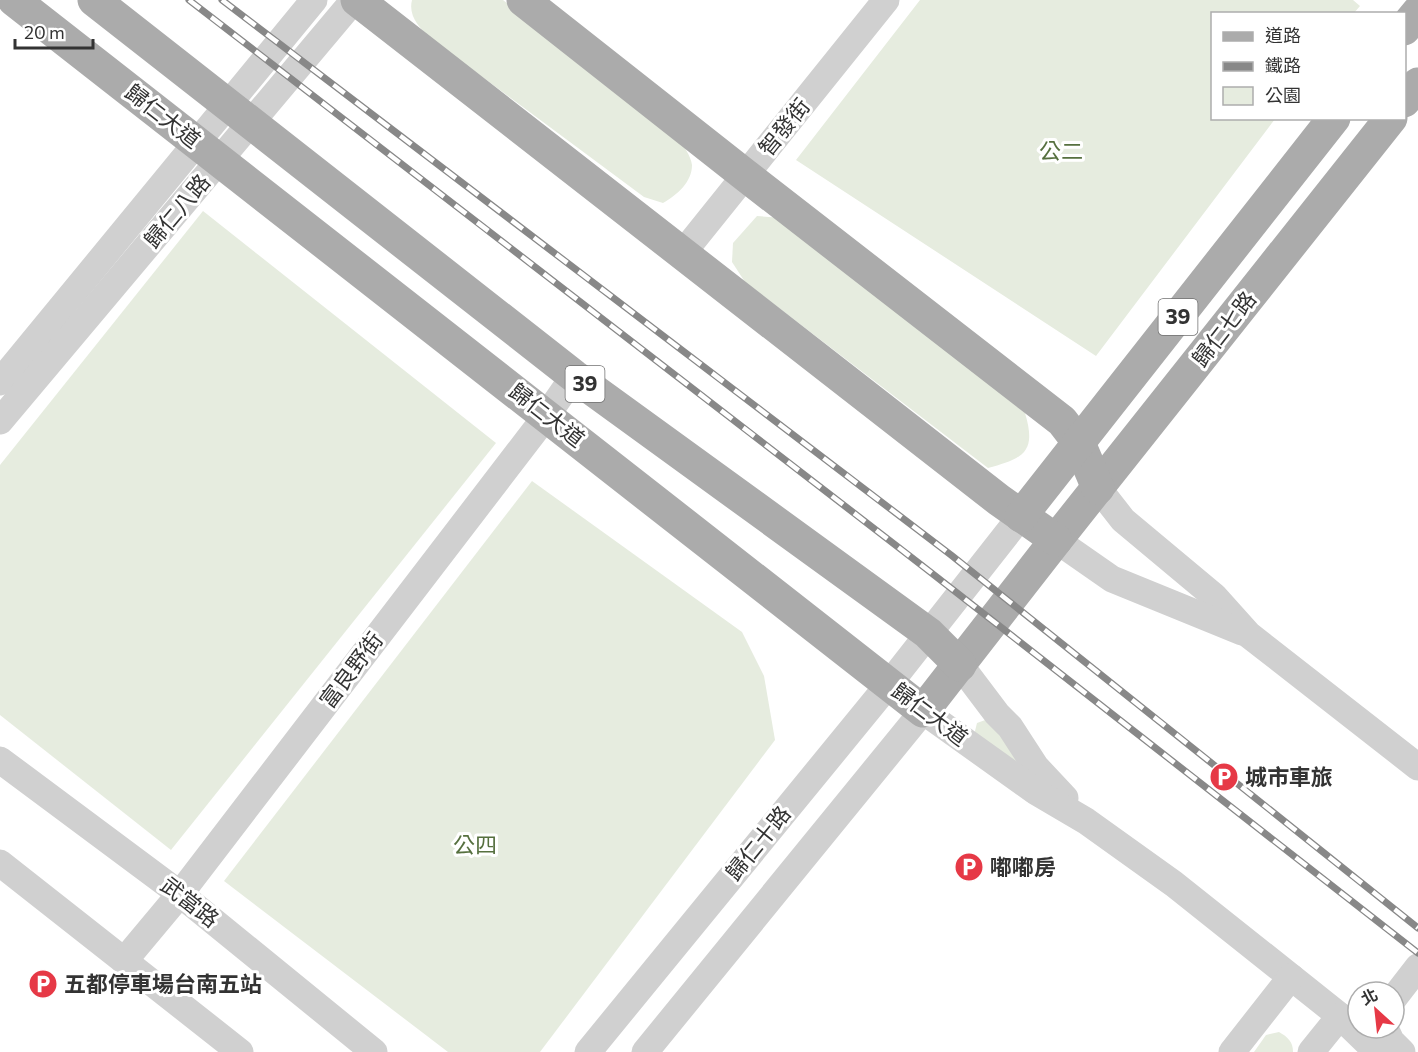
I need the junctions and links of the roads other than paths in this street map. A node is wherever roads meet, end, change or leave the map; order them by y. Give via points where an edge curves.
1 (14, 0) edge
2 (94, 0) edge
3 (314, 0) edge
4 (356, 0) edge
5 (523, 0) edge
6 (886, 0) edge
7 (1418, 12) edge
8 (1406, 27) edge
9 (1418, 84) edge
10 (1406, 99) edge
11 (240, 114) junction
12 (1332, 120) edge
13 (1389, 120) edge
14 (209, 152) junction
15 (745, 175) junction
16 (682, 254) junction
17 (574, 376) junction
18 (0, 382) edge
19 (547, 415) junction
20 (0, 421) edge
21 (1079, 443) junction
22 (1098, 488) junction
23 (1022, 516) junction
24 (1056, 540) junction
25 (928, 633) junction
26 (1249, 635) junction
27 (960, 665) junction
28 (889, 684) junction
29 (923, 711) junction
30 (0, 760) edge
31 (1418, 767) edge
32 (1086, 821) junction
33 (0, 863) edge
34 (180, 894) junction
35 (124, 961) junction
36 (1418, 967) edge
37 (1291, 977) junction
38 (1406, 982) edge
39 (1346, 1019) edge
40 (1346, 1028) edge
41 (1366, 1040) edge
42 (1379, 1040) edge
43 (1391, 1040) edge
44 (240, 1052) edge
45 (374, 1052) edge
46 (588, 1052) edge
47 (645, 1052) edge
48 (1232, 1052) edge
49 (1311, 1052) edge
50 (1377, 1052) edge
51 (1400, 1052) edge

1 - 14 main road, 歸仁大道 / 39
2 - 11 main road, 歸仁大道 / 39
3 - 11 street, 歸仁八路
4 - 11 street, 歸仁八路
4 - 16 main road
5 - 15 main road
6 - 15 street, 智發街
7 - 8 main road
9 - 10 main road
11 - 14 street, 歸仁八路
11 - 17 main road, 歸仁大道 / 39
12 - 21 main road, 歸仁七路 / 39
13 - 22 main road, 歸仁七路
14 - 18 street, 歸仁八路
14 - 19 main road, 歸仁大道 / 39
14 - 20 street, 歸仁八路
15 - 16 street, 智發街
15 - 21 main road via 1062,421
16 - 23 main road
17 - 19 street, 富良野街
17 - 25 main road, 歸仁大道 / 39
19 - 28 main road, 歸仁大道 / 39
19 - 34 street, 富良野街
21 - 22 main road
21 - 23 main road, 歸仁七路 / 39
22 - 24 main road, 歸仁七路
22 - 26 street via 1123,520 1214,596
23 - 24 main road
23 - 25 street, 歸仁十路
24 - 26 street via 1112,579
24 - 27 main road, 歸仁七路
25 - 27 main road, 歸仁大道 / 39
25 - 28 street, 歸仁十路
26 - 31 street
27 - 29 main road, 歸仁十路
27 - 32 street, 歸仁大道 via 1010,727 1036,767
28 - 29 main road, 歸仁大道 / 39
28 - 46 street, 歸仁十路
29 - 32 street, 歸仁大道
29 - 47 street, 歸仁十路
30 - 34 street, 武當路
32 - 37 street, 歸仁大道 via 1174,884
33 - 35 street
34 - 35 street, 富良野街
34 - 45 street, 武當路
35 - 44 street
36 - 38 street
37 - 39 street, 歸仁大道
37 - 48 street
40 - 49 street
41 - 50 street
42 - 51 street, 歸仁大道
43 - 51 street

